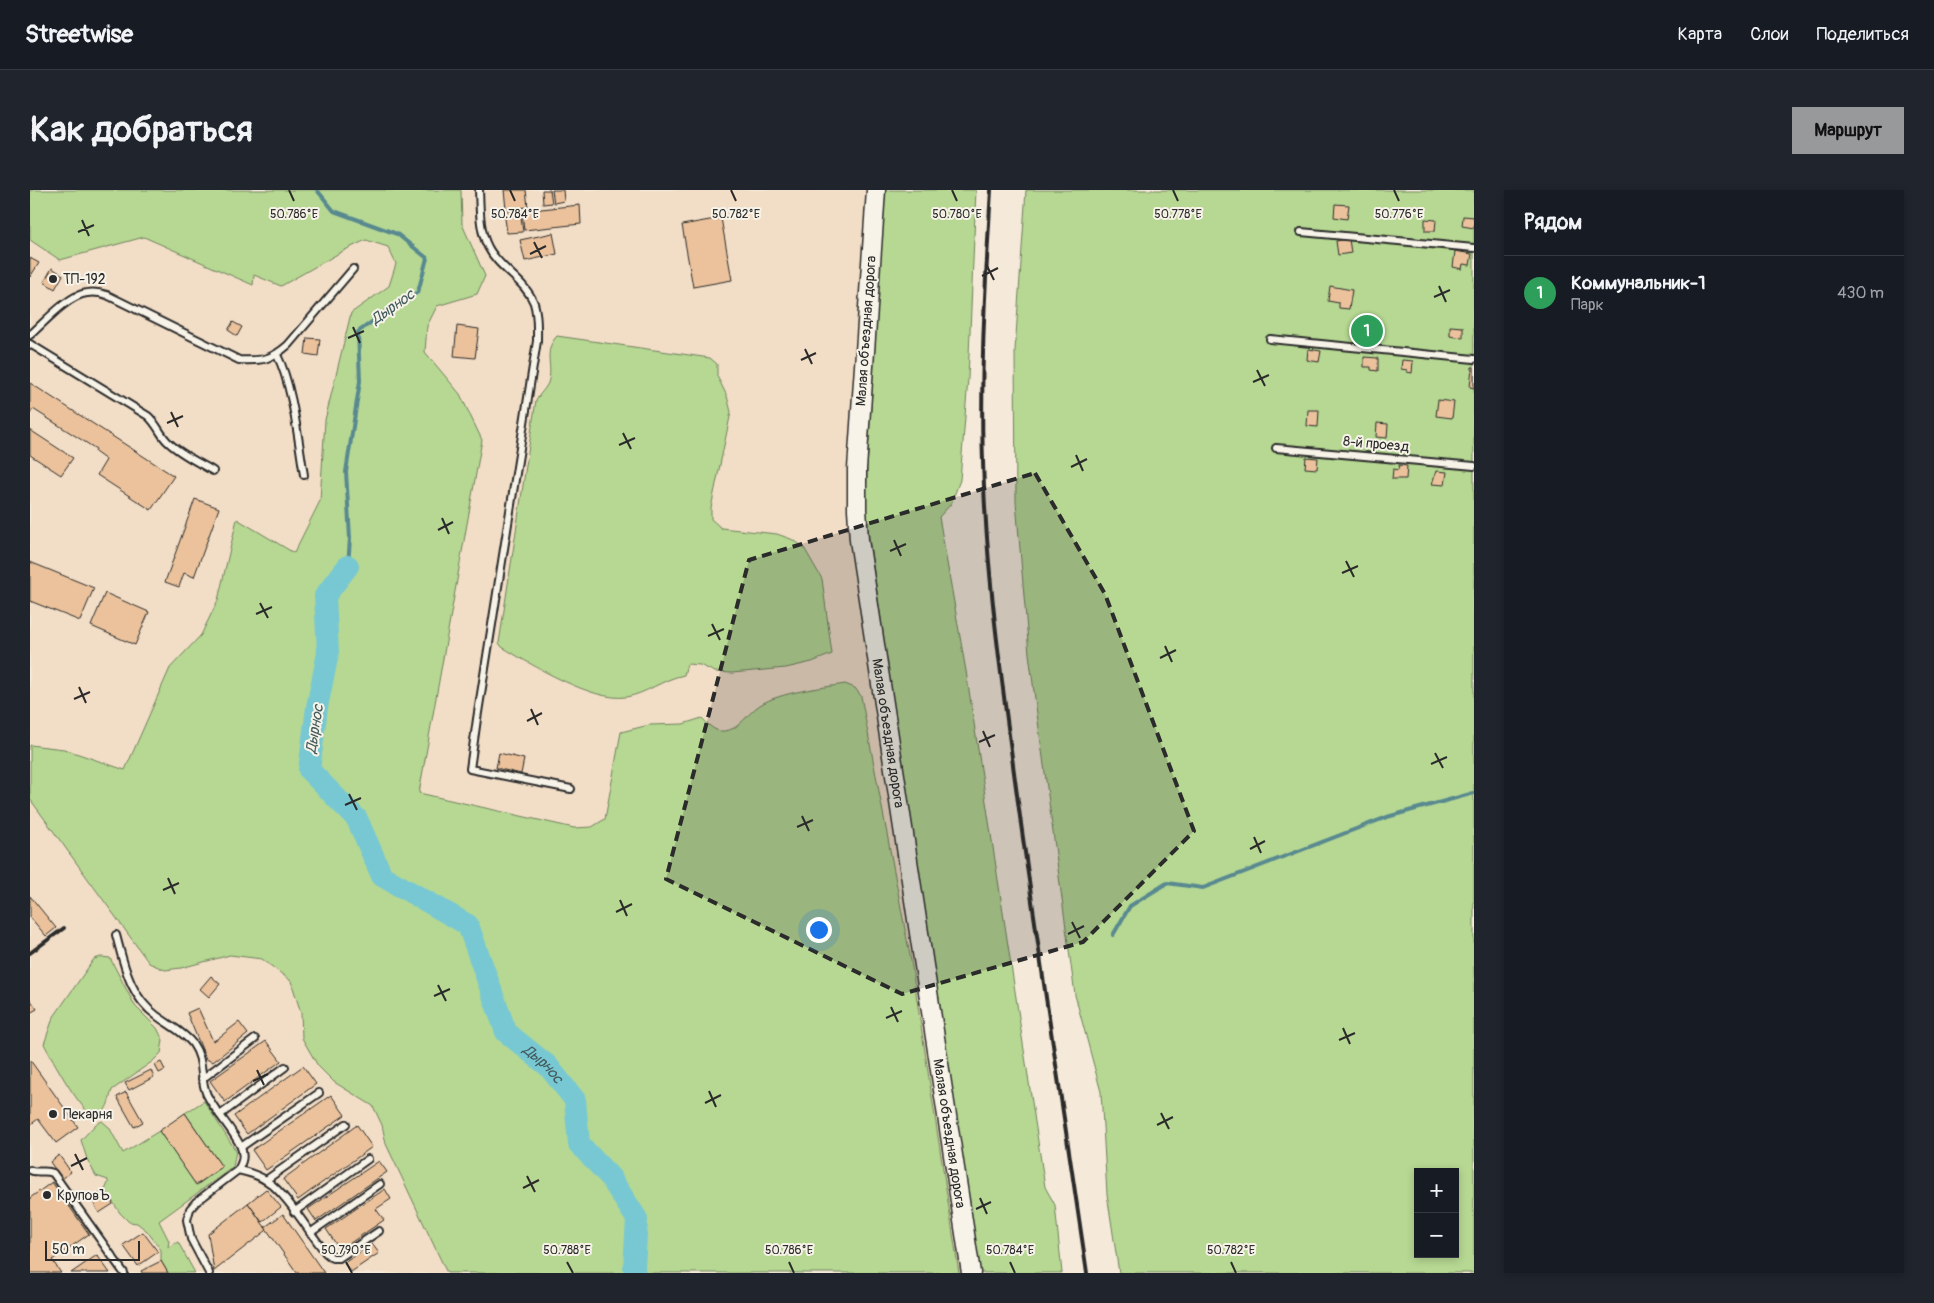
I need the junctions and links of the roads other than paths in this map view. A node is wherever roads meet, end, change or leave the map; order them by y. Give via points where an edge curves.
1 (479, 190) edge
2 (876, 190) edge
3 (1301, 232) dead end
4 (1474, 248) edge
5 (353, 269) dead end
6 (30, 336) edge
7 (1270, 339) dead end
8 (30, 344) edge
9 (277, 355) junction
10 (1474, 359) edge
11 (1276, 448) dead end
12 (1474, 466) edge
13 (213, 471) dead end
14 (304, 475) dead end
15 (571, 789) dead end
16 (116, 936) dead end
17 (255, 1039) dead end
18 (285, 1067) dead end
19 (202, 1079) junction
20 (319, 1093) dead end
21 (220, 1115) junction
22 (346, 1124) dead end
23 (241, 1146) junction
24 (368, 1159) dead end
25 (30, 1170) edge
26 (238, 1170) junction
27 (266, 1180) junction
28 (380, 1184) dead end
29 (294, 1212) junction
30 (378, 1231) dead end
31 (310, 1233) junction
32 (124, 1273) edge
33 (209, 1273) edge
34 (971, 1273) edge

1 - 15 lane via 482,229 488,247 534,302 537,341 470,769
2 - 34 street, Малая объездная дорога via 857,469 859,540
3 - 4 lane
5 - 9 lane
6 - 9 lane via 77,296 87,292 107,295 239,360 262,361
7 - 10 lane
8 - 13 lane via 148,416 175,448
9 - 14 lane via 288,384
11 - 12 lane, 8-й проезд
16 - 19 lane via 127,977 138,998 154,1015 193,1044 200,1058
17 - 19 lane
18 - 21 lane
19 - 21 lane via 207,1096
20 - 23 lane
21 - 23 lane
22 - 27 lane
23 - 26 lane via 242,1163
24 - 29 lane
25 - 32 lane via 53,1173
26 - 27 lane
26 - 33 lane via 190,1209 187,1220 191,1239
27 - 29 lane
28 - 31 lane
29 - 31 lane
30 - 31 lane via 339,1258 332,1258 326,1253

